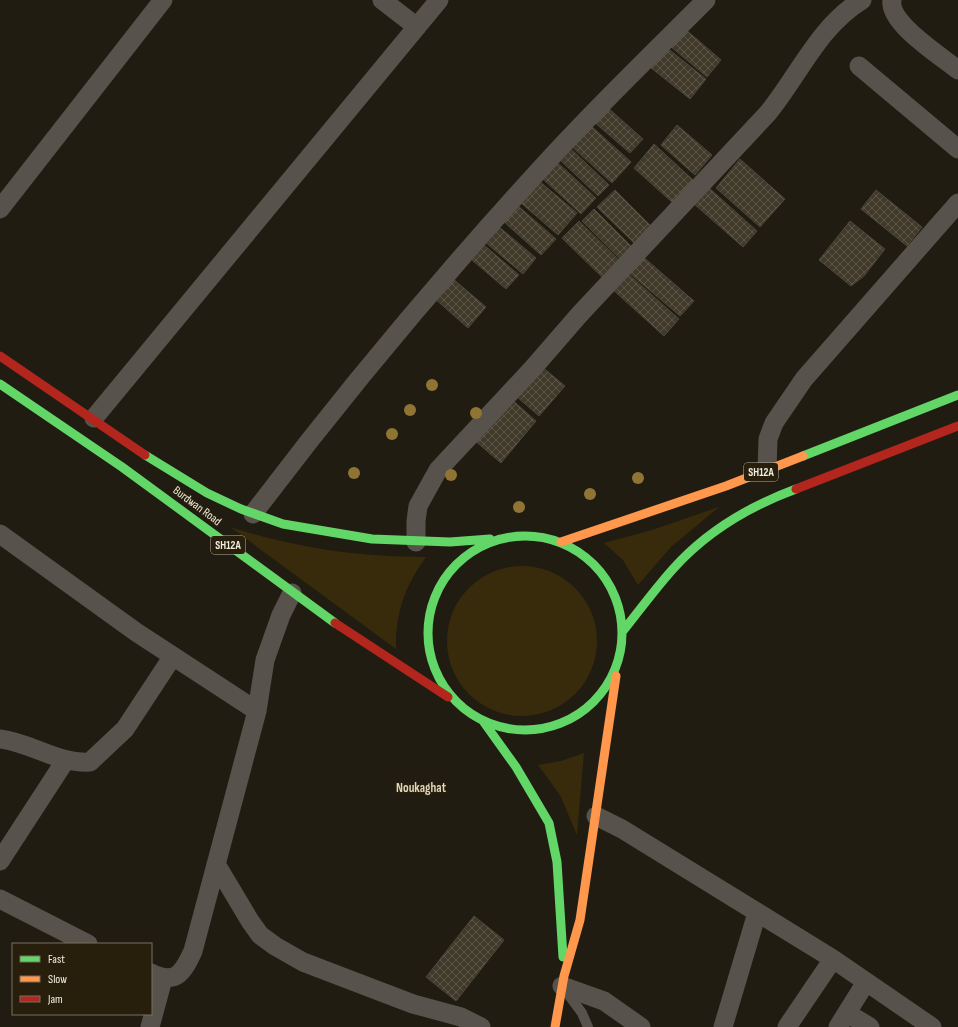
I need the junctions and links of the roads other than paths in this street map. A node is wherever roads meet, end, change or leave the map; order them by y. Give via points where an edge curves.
1 (163, 0) edge
2 (382, 0) edge
3 (439, 0) edge
4 (706, 0) edge
5 (862, 0) edge
6 (892, 0) edge
7 (417, 27) junction
8 (859, 66) dead end
9 (958, 70) edge
10 (958, 149) edge
11 (958, 203) edge
12 (0, 208) edge
13 (0, 356) edge
14 (0, 384) edge
15 (958, 395) edge
16 (94, 418) junction
17 (958, 426) edge
18 (767, 470) junction
19 (148, 471) junction
20 (253, 514) junction
21 (0, 534) edge
22 (503, 538) junction
23 (416, 542) junction
24 (561, 542) junction
25 (292, 593) junction
26 (623, 631) junction
27 (173, 656) junction
28 (617, 665) junction
29 (457, 703) junction
30 (257, 711) junction
31 (483, 721) junction
32 (0, 738) edge
33 (65, 761) junction
34 (596, 816) junction
35 (0, 861) edge
36 (216, 864) junction
37 (0, 899) edge
38 (757, 913) junction
39 (86, 943) edge
40 (833, 959) junction
41 (157, 976) edge
42 (563, 981) junction
43 (866, 982) junction
44 (152, 1012) edge
45 (152, 1015) edge
46 (842, 1020) edge
47 (150, 1027) edge
48 (481, 1027) edge
49 (555, 1027) edge
50 (588, 1027) edge
51 (641, 1027) edge
52 (723, 1027) edge
53 (787, 1027) edge
54 (870, 1027) edge
55 (932, 1027) edge

1 - 12 street
2 - 7 street
3 - 7 street
4 - 20 street via 557,150 481,234 361,375
5 - 23 street via 844,14 818,42 768,113 438,470 418,506
6 - 9 street via 891,6 898,20
7 - 16 street
8 - 10 street
11 - 18 street via 804,379 774,423 768,439
13 - 16 main road, Burdwan Road / SH12A
14 - 19 main road, Burdwan Road / SH12A
15 - 18 main road, SH12A
16 - 19 main road, Burdwan Road / SH12A
17 - 26 main road, SH12A via 777,496 738,516 702,541 673,569
18 - 24 main road, SH12A
19 - 20 main road, Burdwan Road / SH12A via 207,493
19 - 25 main road, Burdwan Road / SH12A
20 - 23 main road, Burdwan Road / SH12A via 283,524 325,532
21 - 27 street
22 - 23 main road, Burdwan Road / SH12A
22 - 24 main road, SH12A via 532,535
22 - 29 main road, SH12A via 471,552 446,576 431,607 428,642 437,675
24 - 26 main road, SH12A via 593,562 615,593
25 - 29 main road, Burdwan Road / SH12A via 355,638
25 - 30 street via 265,660
26 - 28 main road, SH12A
27 - 30 street
27 - 33 street via 115,740 90,762
28 - 31 main road, SH12A via 601,694 577,715 547,728 515,730
28 - 34 main road
29 - 31 main road, SH12A
30 - 36 street
31 - 42 main road via 516,767 549,823 557,862
32 - 33 street via 15,740
33 - 35 street
34 - 38 street via 622,829
34 - 42 main road via 580,920
36 - 41 street via 193,951 186,967 176,976
36 - 48 street via 260,935 275,946 303,962 412,1004 461,1017
37 - 39 street
38 - 40 street
38 - 52 street
40 - 43 street
40 - 53 street
41 - 44 street
42 - 49 main road
42 - 50 lane
42 - 51 street via 604,1000
43 - 46 street
43 - 55 street
45 - 47 street
46 - 54 street

